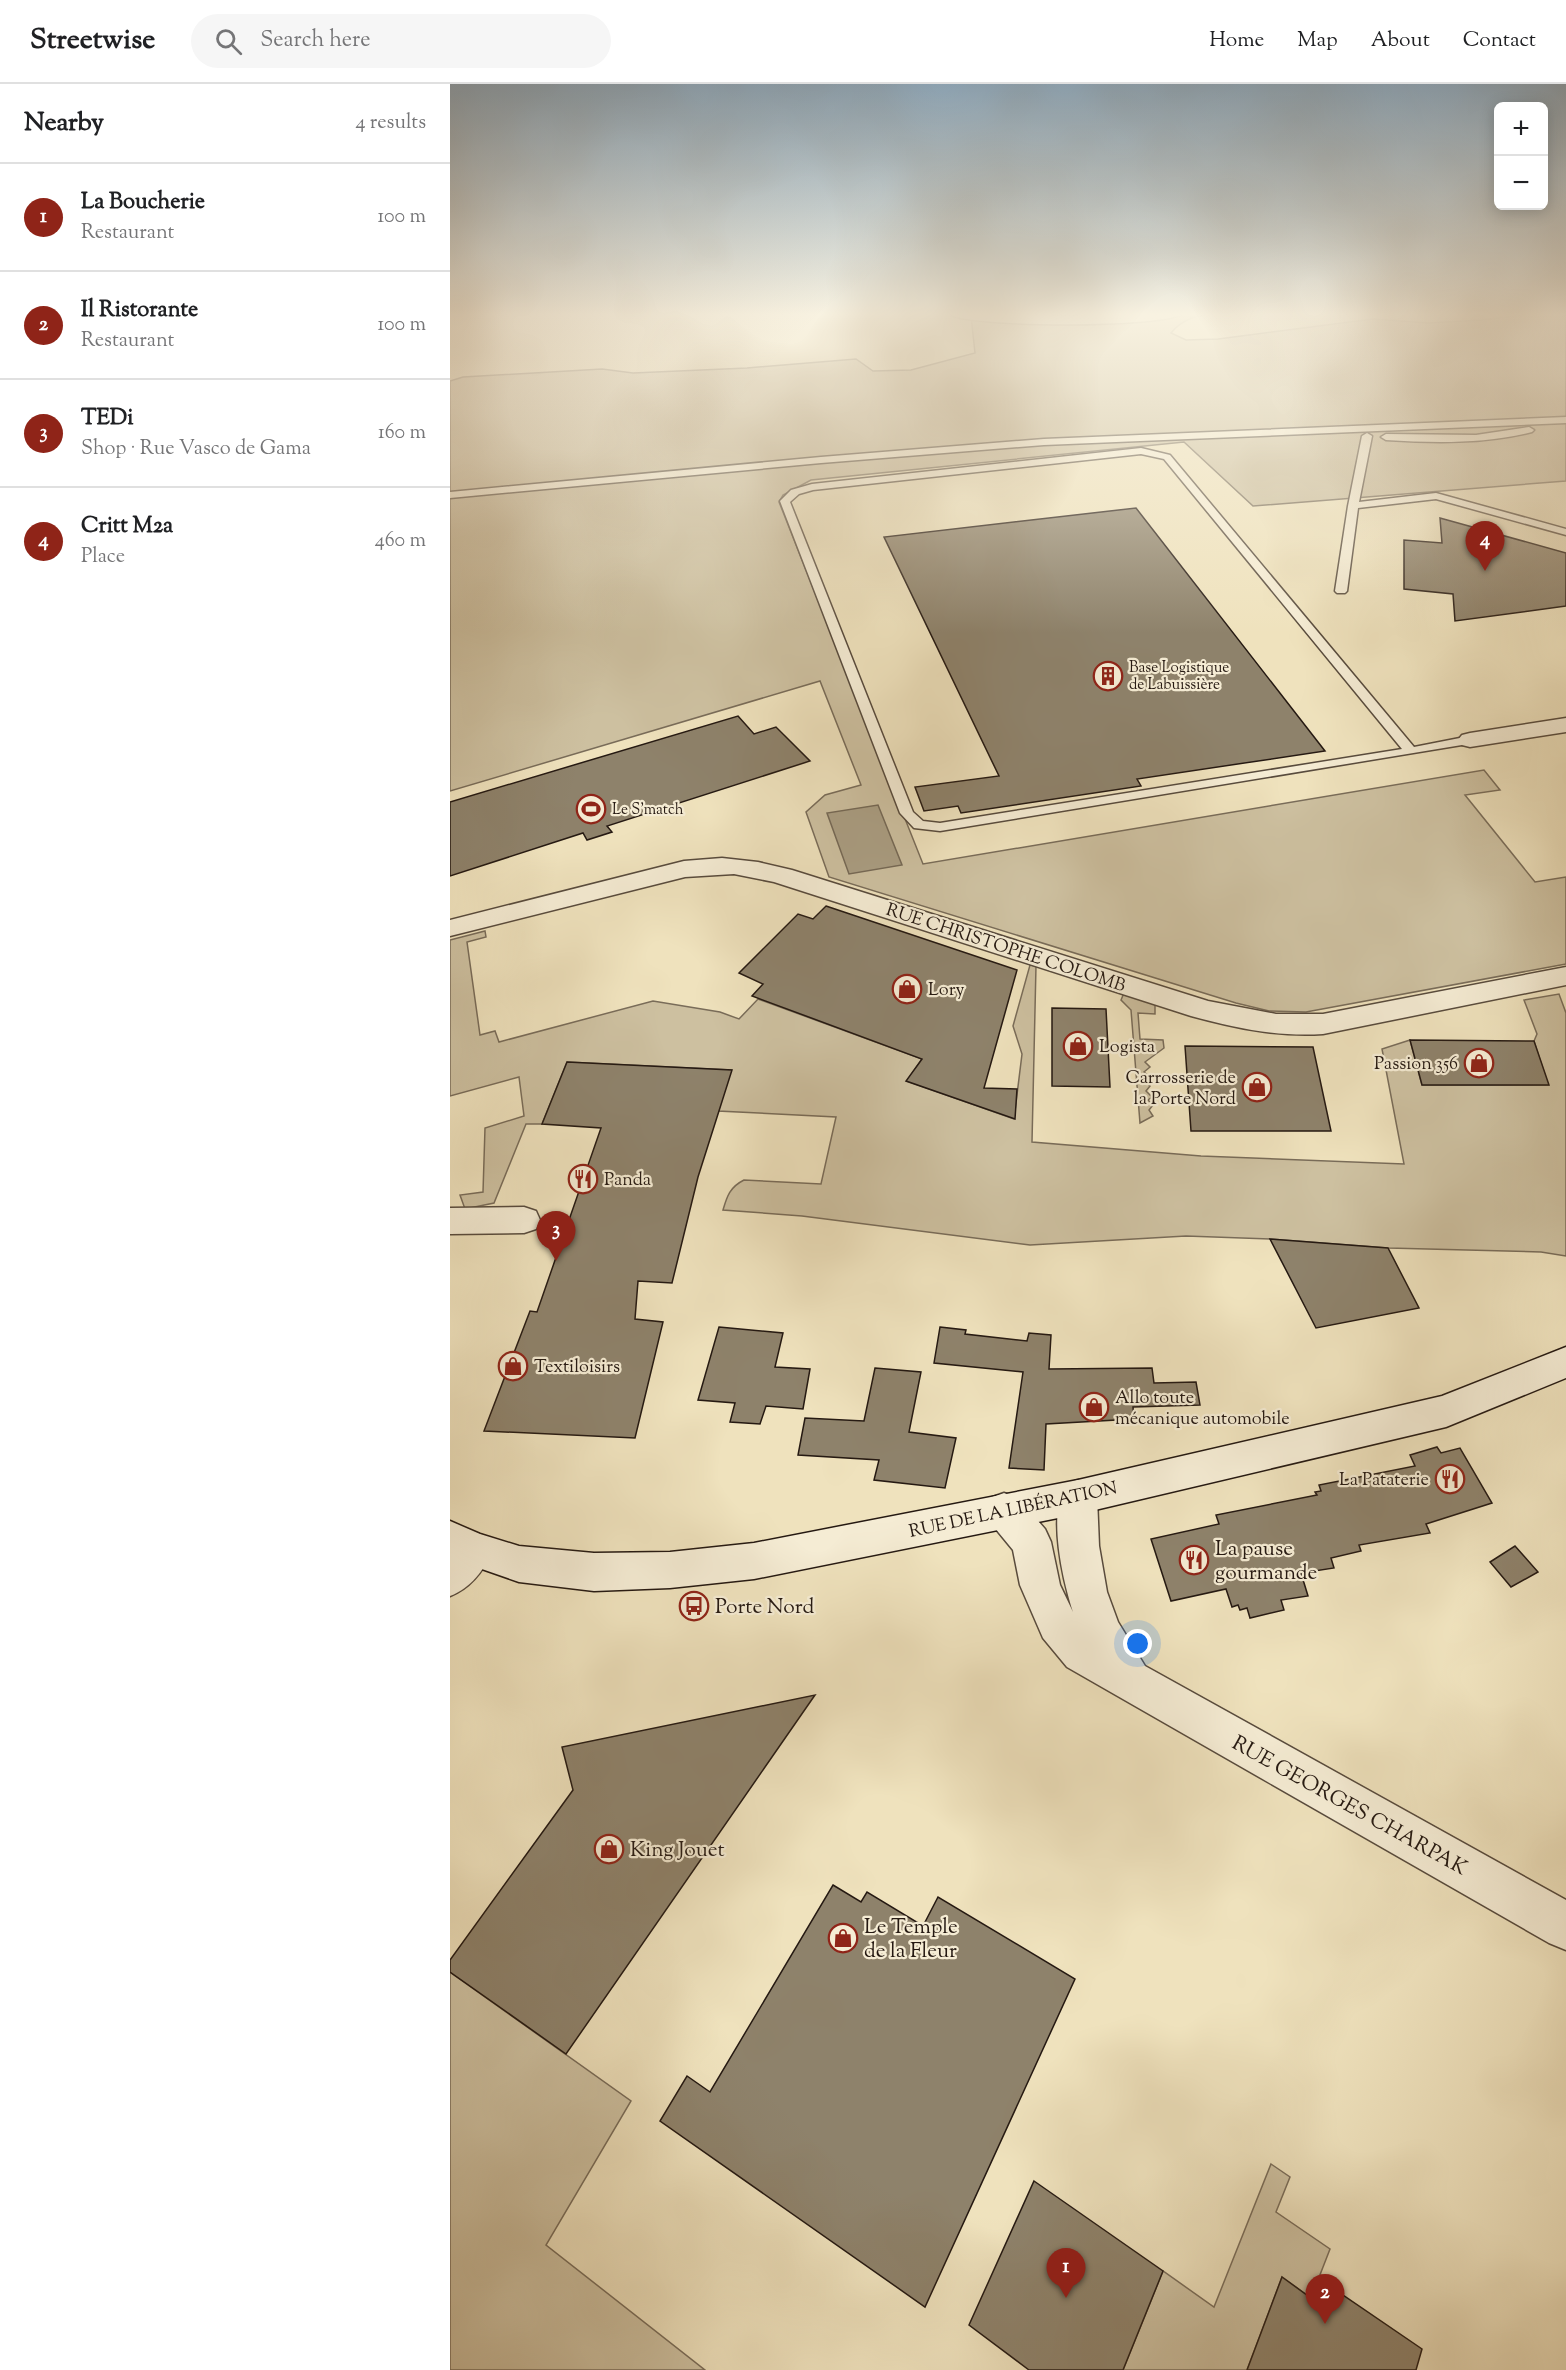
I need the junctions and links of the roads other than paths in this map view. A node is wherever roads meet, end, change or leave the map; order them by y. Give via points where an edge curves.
1 (1566, 420) edge
2 (1555, 421) junction
3 (1301, 430) junction
4 (1366, 436) junction
5 (450, 495) edge
6 (1353, 506) junction
7 (1566, 532) edge
8 (1341, 591) dead end
9 (1566, 725) edge
10 (1470, 740) joint
11 (1411, 751) junction
12 (450, 928) edge
13 (1566, 976) edge
14 (524, 1220) dead end
15 (450, 1221) edge
16 (1566, 1362) edge
17 (1078, 1497) junction
18 (1004, 1510) junction
19 (458, 1556) edge
20 (1134, 1683) junction
21 (1566, 1926) edge

1 - 2 lane
2 - 3 lane
2 - 4 lane via 1498,436
3 - 4 lane
3 - 5 lane via 908,452
4 - 6 lane
6 - 7 lane via 1436,496
6 - 8 lane
9 - 10 street
10 - 11 lane
11 - 11 lane via 1167,457 1141,451 812,488 795,492 785,501 907,813 919,825 940,827
12 - 13 street, RUE CHRISTOPHE COLOMB via 684,869 724,865 760,869 1201,1009 1265,1025 1323,1024
14 - 15 street
16 - 17 street, RUE DE LA LIBÉRATION via 1446,1412
17 - 18 street, RUE DE LA LIBÉRATION
17 - 20 street, RUE GEORGES CHARPAK via 1077,1535 1086,1591 1110,1653
18 - 19 street, RUE DE LA LIBÉRATION via 716,1567 594,1572
18 - 20 street, RUE GEORGES CHARPAK via 1031,1542 1040,1585 1057,1624 1082,1653
20 - 21 street, RUE GEORGES CHARPAK

